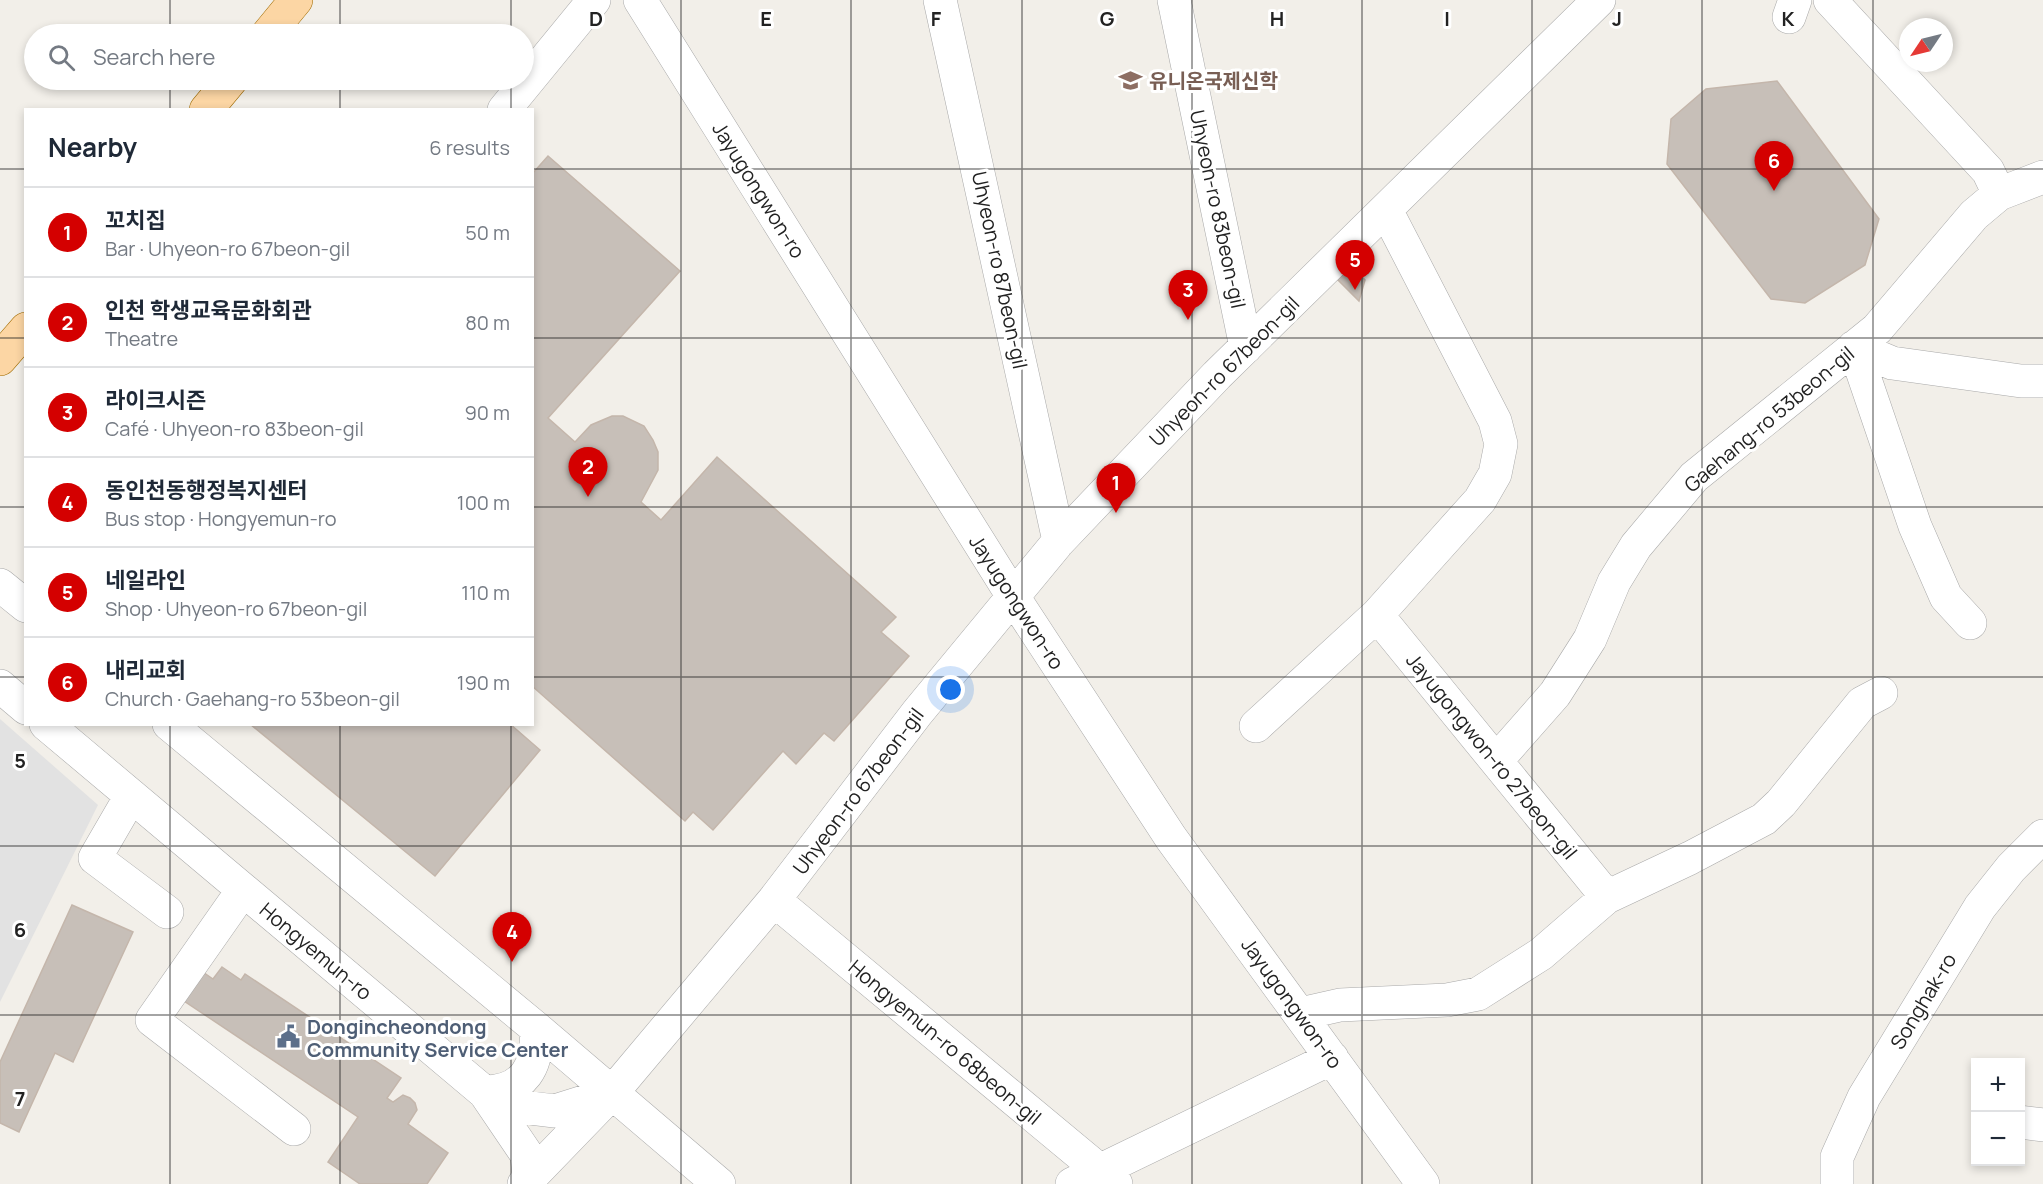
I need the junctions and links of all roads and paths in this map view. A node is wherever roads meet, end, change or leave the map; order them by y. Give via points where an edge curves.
1 (296, 0) edge
2 (594, 0) edge
3 (640, 0) edge
4 (940, 0) edge
5 (1174, 0) edge
6 (1599, 0) edge
7 (1830, 0) edge
8 (276, 24) edge
9 (534, 73) edge
10 (223, 90) edge
11 (520, 90) edge
12 (208, 108) edge
13 (506, 108) edge
14 (2043, 177) edge
15 (1998, 194) junction
16 (1386, 210) junction
17 (24, 330) edge
18 (1246, 347) junction
19 (1854, 347) junction
20 (0, 359) edge
21 (2043, 381) edge
22 (1059, 541) junction
23 (0, 585) edge
24 (1014, 598) junction
25 (24, 604) edge
26 (1377, 615) junction
27 (1970, 623) dead end
28 (0, 686) edge
29 (1881, 693) dead end
30 (24, 706) edge
31 (48, 726) edge
32 (171, 726) edge
33 (1256, 726) dead end
34 (1497, 760) junction
35 (131, 796) junction
36 (2043, 836) edge
37 (243, 890) junction
38 (1607, 897) junction
39 (774, 900) junction
40 (167, 912) dead end
41 (1300, 1014) junction
42 (536, 1028) junction
43 (1332, 1058) junction
44 (484, 1092) junction
45 (611, 1094) junction
46 (2025, 1123) edge
47 (2043, 1125) edge
48 (294, 1129) dead end
49 (1096, 1179) edge
50 (527, 1181) edge
51 (719, 1184) edge
52 (1423, 1184) edge
53 (1837, 1184) edge

1 - 8 main road
2 - 9 street
3 - 24 street, Jayugongwon-ro
4 - 22 street, Uhyeon-ro 87beon-gil
5 - 18 street, Uhyeon-ro 83beon-gil
6 - 16 street, Uhyeon-ro 67beon-gil
7 - 15 street via 1988,171
10 - 12 main road
11 - 13 street
14 - 15 street, Gaehang-ro 53beon-gil
15 - 19 street, Gaehang-ro 53beon-gil via 1974,215 1877,329
16 - 18 street, Uhyeon-ro 67beon-gil
16 - 26 street via 1496,422 1501,444 1495,474 1480,500
17 - 20 main road
18 - 22 street, Uhyeon-ro 67beon-gil
19 - 21 street via 1892,363
19 - 27 street via 1915,526 1946,597
19 - 34 street, Gaehang-ro 53beon-gil via 1694,477 1636,546 1614,582 1590,639 1555,694
22 - 24 street, Uhyeon-ro 67beon-gil
23 - 25 street
24 - 39 street, Uhyeon-ro 67beon-gil via 917,712
24 - 41 street, Jayugongwon-ro via 1171,838
26 - 33 street
26 - 34 street, Jayugongwon-ro 27beon-gil
28 - 30 street
29 - 38 street via 1862,703 1764,819
31 - 35 street, Hongyemun-ro
32 - 42 street
34 - 38 street, Jayugongwon-ro 27beon-gil
35 - 37 street, Hongyemun-ro
35 - 40 street via 95,858
36 - 53 street, Songhak-ro via 1980,907 1864,1097 1838,1157
37 - 44 street, Hongyemun-ro
37 - 48 street via 152,1020
38 - 41 street via 1541,954 1478,994 1447,1000 1340,1005
39 - 45 street, Uhyeon-ro 67beon-gil
39 - 49 street, Hongyemun-ro 68beon-gil
41 - 43 street, Jayugongwon-ro
42 - 44 street via 534,1063 524,1076 500,1092
42 - 45 street
43 - 49 street
43 - 52 street, Jayugongwon-ro
44 - 45 street, Hongyemun-ro via 514,1106 555,1111
44 - 50 street via 527,1155
45 - 50 street, Uhyeon-ro 67beon-gil
45 - 51 street
46 - 47 street

